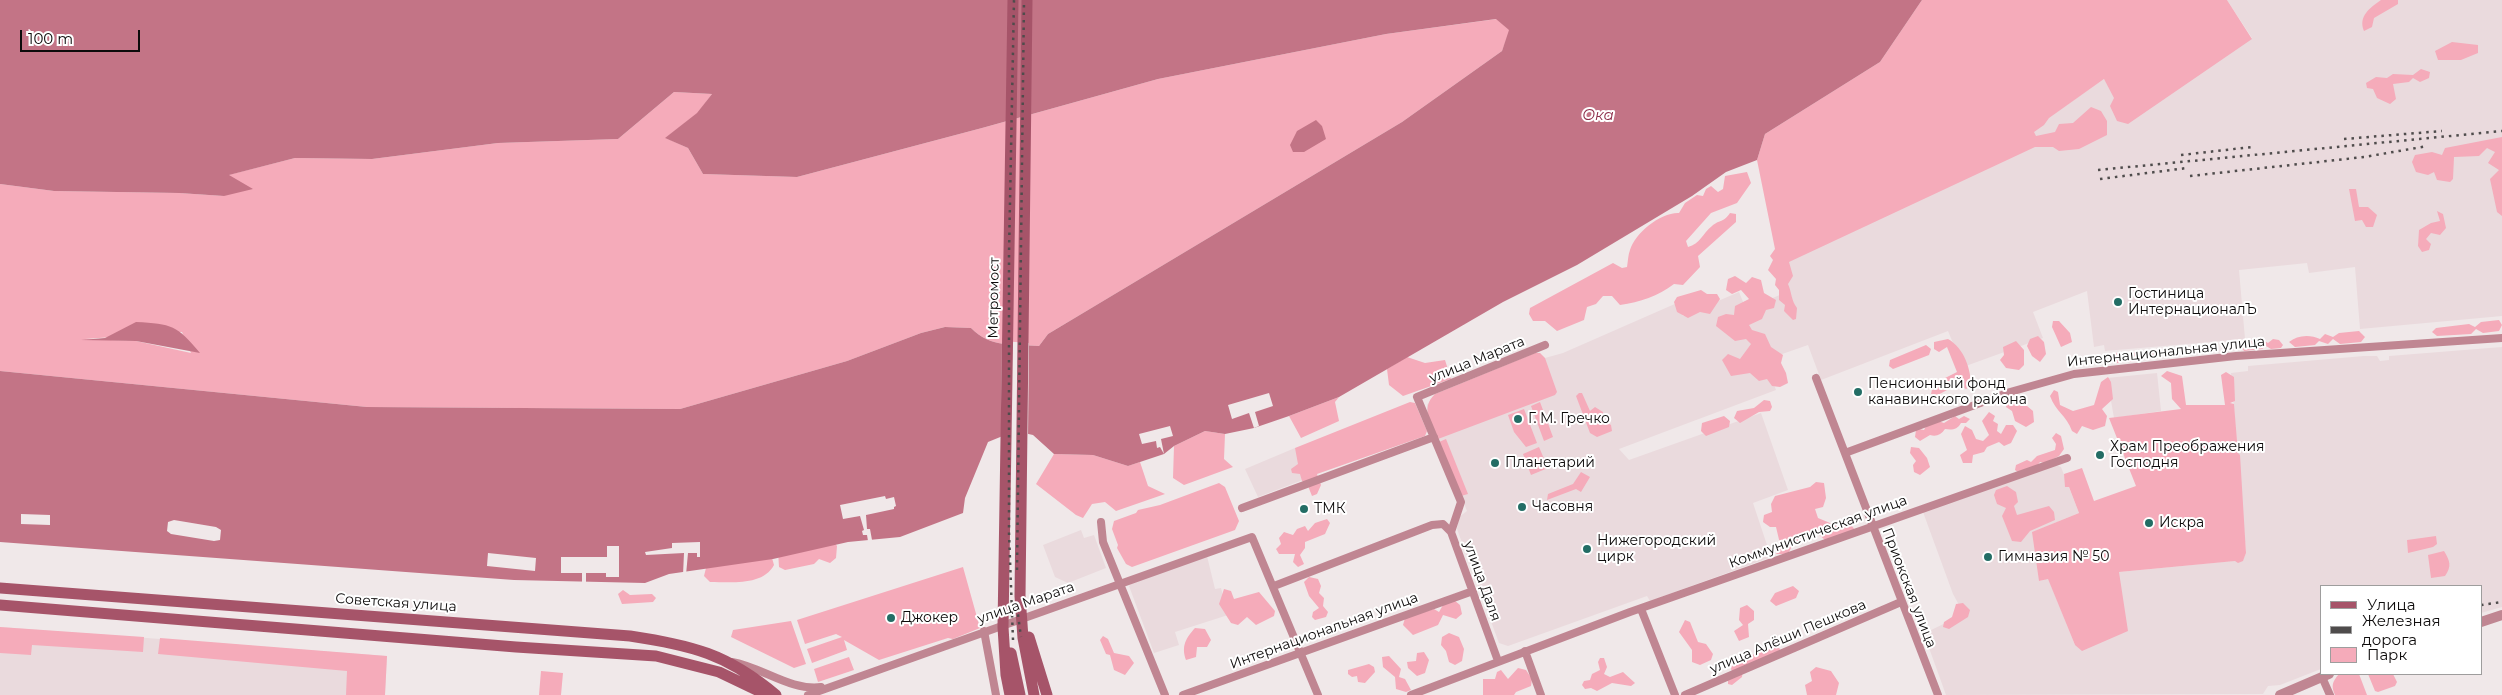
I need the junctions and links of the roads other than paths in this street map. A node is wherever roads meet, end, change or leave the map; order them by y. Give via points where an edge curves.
1 (1013, 0) edge
2 (1027, 0) edge
3 (2502, 338) edge
4 (1545, 345) dead end
5 (1816, 378) dead end
6 (1418, 397) joint
7 (1434, 437) junction
8 (1845, 453) junction
9 (2067, 458) dead end
10 (1242, 508) dead end
11 (1101, 522) dead end
12 (1872, 526) junction
13 (1451, 532) junction
14 (1121, 583) junction
15 (1274, 586) junction
16 (0, 588) edge
17 (1473, 591) junction
18 (1901, 602) junction
19 (0, 605) edge
20 (1641, 609) junction
21 (2502, 615) edge
22 (2482, 622) edge
23 (984, 631) junction
24 (1026, 637) junction
25 (1006, 641) junction
26 (1525, 651) junction
27 (1302, 653) junction
28 (1498, 661) junction
29 (730, 662) junction
30 (2325, 675) edge
31 (828, 686) junction
32 (767, 695) edge
33 (776, 695) edge
34 (808, 695) edge
35 (996, 695) edge
36 (1010, 695) edge
37 (1020, 695) edge
38 (1034, 695) edge
39 (1047, 695) edge
40 (1165, 695) edge
41 (1183, 695) edge
42 (1318, 695) edge
43 (1411, 695) edge
44 (1541, 695) edge
45 (1676, 695) edge
46 (1685, 695) edge
47 (1938, 695) edge
48 (2280, 695) edge
49 (2330, 695) edge

1 - 25 main road, Метромост
2 - 24 main road via 1020,596
3 - 8 street, Интернациональная улица via 2236,356 2074,374 2010,392
4 - 6 street, улица Марата
5 - 8 street, Приокская улица
6 - 7 street, улица Даля
7 - 10 street
7 - 13 street, улица Даля via 1461,502
8 - 12 street, Приокская улица
9 - 12 street, Коммунистическая улица
11 - 14 street via 1102,542 1115,576
12 - 18 street, Приокская улица
12 - 20 street, Коммунистическая улица
13 - 15 street via 1443,524 1432,525
13 - 17 street, улица Даля
14 - 15 street, улица Марата via 1252,537
14 - 23 street, улица Марата
14 - 40 street
15 - 27 street
16 - 29 main road, Советская улица via 611,634 698,648
17 - 27 street, Интернациональная улица
17 - 28 street, улица Даля
18 - 46 street, улица Алёши Пешкова
18 - 47 street, Приокская улица
19 - 32 main road via 656,656 718,672
20 - 26 street, Коммунистическая улица
20 - 45 street
21 - 22 street
23 - 31 street, улица Марата
23 - 35 street
24 - 38 main road
24 - 39 main road
25 - 36 main road
25 - 37 main road
26 - 28 street, Коммунистическая улица
26 - 44 street
27 - 41 street, Интернациональная улица
27 - 42 street
28 - 43 street, Коммунистическая улица
29 - 31 street via 757,668 798,686
29 - 33 main road, Советская улица
30 - 48 street
30 - 49 street
31 - 34 street, улица Марата

